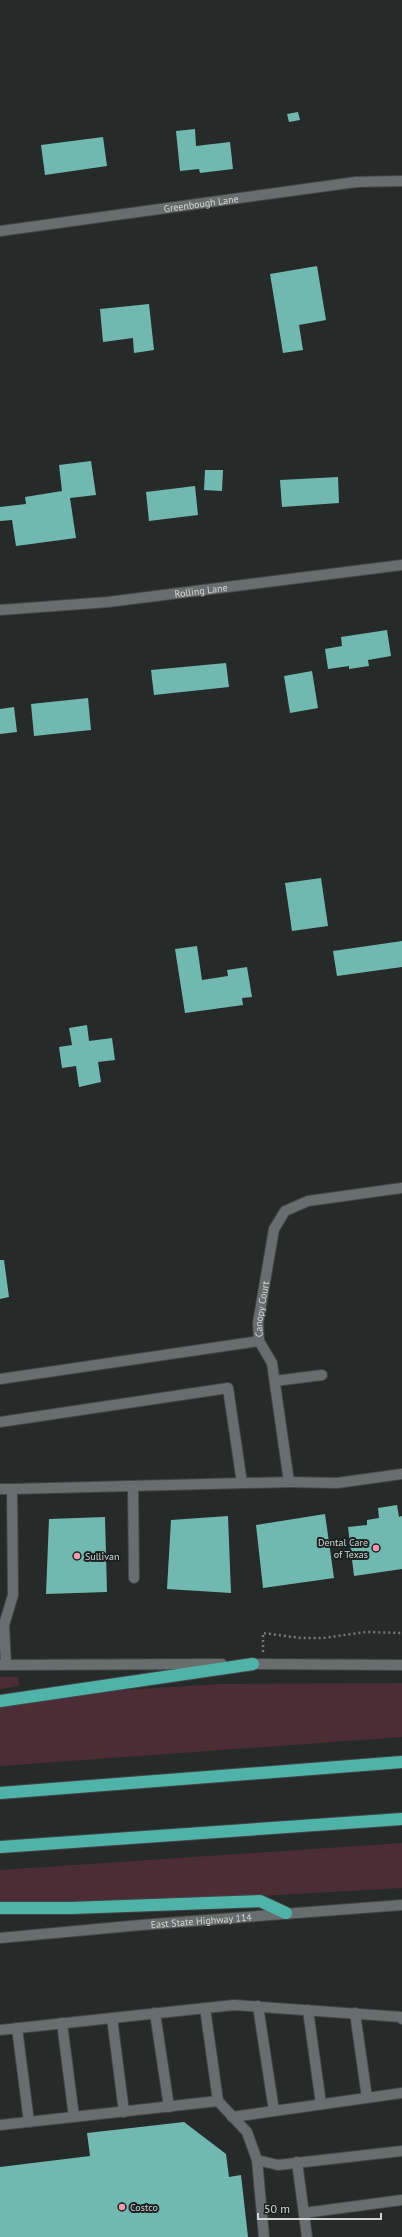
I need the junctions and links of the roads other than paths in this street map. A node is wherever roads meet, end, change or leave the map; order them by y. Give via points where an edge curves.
1 (402, 181) edge
2 (0, 231) edge
3 (402, 565) edge
4 (0, 610) edge
5 (402, 1188) edge
6 (259, 1341) junction
7 (322, 1375) dead end
8 (0, 1379) edge
9 (275, 1381) junction
10 (0, 1422) edge
11 (402, 1474) edge
12 (289, 1482) junction
13 (242, 1483) junction
14 (133, 1486) junction
15 (12, 1488) junction
16 (0, 1489) edge
17 (134, 1578) dead end
18 (258, 1664) junction
19 (3, 1665) edge
20 (402, 1665) edge
21 (0, 1701) edge
22 (402, 1762) edge
23 (0, 1793) edge
24 (402, 1819) edge
25 (0, 1847) edge
26 (402, 1905) edge
27 (0, 1908) edge
28 (286, 1913) junction
29 (0, 1938) edge
30 (258, 2006) junction
31 (204, 2008) junction
32 (308, 2010) junction
33 (155, 2013) junction
34 (355, 2013) junction
35 (112, 2018) junction
36 (402, 2019) edge
37 (62, 2023) junction
38 (18, 2028) junction
39 (0, 2030) edge
40 (402, 2093) edge
41 (367, 2098) junction
42 (218, 2102) junction
43 (321, 2104) junction
44 (170, 2107) junction
45 (274, 2111) junction
46 (124, 2112) junction
47 (74, 2117) junction
48 (232, 2117) junction
49 (29, 2122) junction
50 (0, 2125) edge
51 (402, 2151) edge
52 (257, 2160) junction
53 (297, 2162) junction
54 (402, 2200) edge
55 (304, 2213) junction
56 (264, 2237) edge
57 (307, 2237) edge

1 - 2 street, Greenbough Lane via 356,182
3 - 4 street, Rolling Lane via 108,602
5 - 6 street, Canopy Court via 308,1200 285,1211 274,1229 258,1323
6 - 8 street, Canopy Court
6 - 9 street via 272,1363
7 - 9 street
9 - 12 street
10 - 13 street via 228,1388
11 - 12 street via 337,1483
12 - 13 street
13 - 14 street
14 - 15 street
14 - 17 street
15 - 16 street
15 - 19 street via 13,1594 4,1625
18 - 19 street
18 - 20 street
18 - 21 highway
22 - 23 highway
24 - 25 highway
26 - 28 street, East State Highway 114
27 - 28 highway via 260,1901
28 - 29 street, East State Highway 114
30 - 31 street
30 - 32 street
30 - 45 street
31 - 33 street
31 - 42 street
32 - 34 street
32 - 43 street
33 - 35 street
33 - 44 street
34 - 36 street
34 - 41 street
35 - 37 street
35 - 46 street
37 - 38 street
37 - 47 street
38 - 39 street
38 - 49 street
40 - 41 street
41 - 43 street
42 - 44 street
42 - 48 street
43 - 45 street
44 - 46 street
45 - 48 street
46 - 47 street
47 - 49 street
48 - 52 street via 247,2132
49 - 50 street
51 - 53 street
52 - 53 street via 278,2165
52 - 56 street
53 - 55 street
54 - 55 street
55 - 57 street

